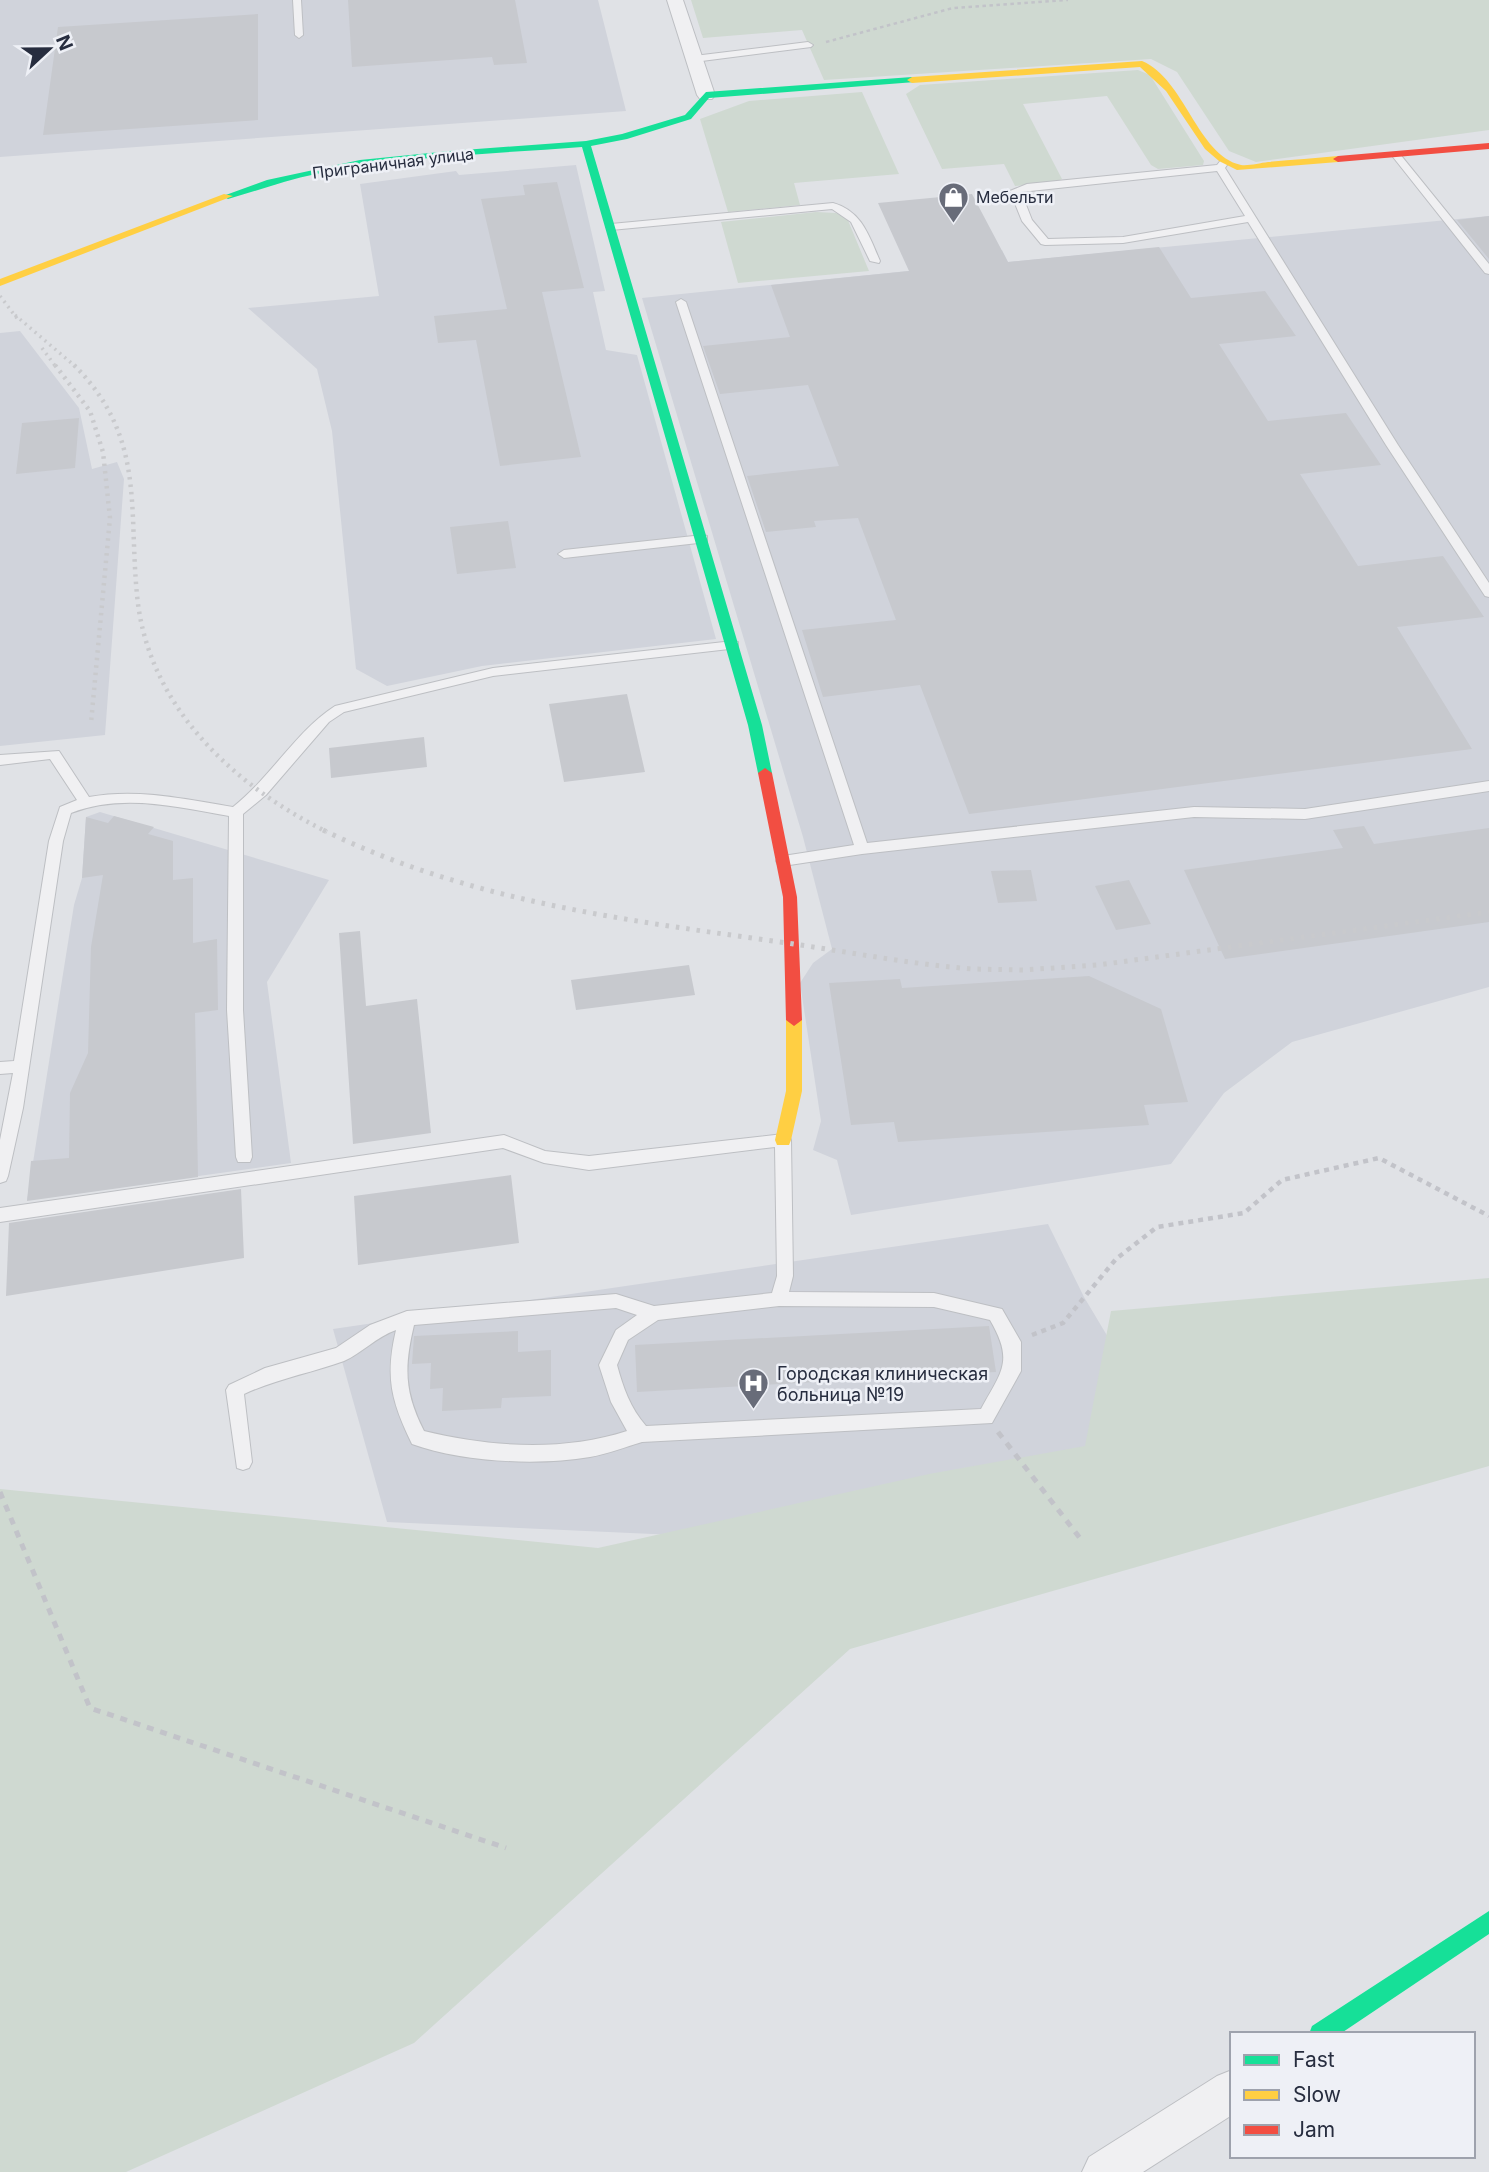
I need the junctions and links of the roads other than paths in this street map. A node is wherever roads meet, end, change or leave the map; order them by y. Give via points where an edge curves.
1 (298, 0) edge
2 (675, 0) edge
3 (299, 35) dead end
4 (808, 45) road end
5 (694, 58) junction
6 (706, 95) junction
7 (586, 144) junction
8 (1489, 146) edge
9 (1396, 155) junction
10 (1222, 165) junction
11 (1251, 218) junction
12 (611, 227) junction
13 (875, 261) dead end
14 (1489, 271) edge
15 (0, 283) edge
16 (681, 302) dead end
17 (703, 539) junction
18 (564, 554) dead end
19 (1489, 593) edge
20 (733, 645) junction
21 (0, 760) edge
22 (1489, 786) edge
23 (84, 801) junction
24 (236, 812) junction
25 (862, 849) junction
26 (783, 861) junction
27 (22, 1066) junction
28 (0, 1068) edge
29 (783, 1140) junction
30 (244, 1157) dead end
31 (0, 1176) edge
32 (0, 1215) edge
33 (779, 1299) junction
34 (654, 1314) junction
35 (407, 1318) junction
36 (642, 1434) junction
37 (243, 1462) dead end
38 (1489, 1922) edge
39 (1323, 2032) edge
40 (1230, 2092) edge
41 (1104, 2172) edge

1 - 3 lane
2 - 5 street
4 - 5 lane
5 - 6 street
6 - 7 street, Приграничная улица via 688,117
6 - 10 street via 1142,64 1161,76
7 - 12 street
7 - 15 street, Приграничная улица via 389,160 294,176 234,194
8 - 9 street
9 - 10 street via 1240,168
9 - 14 lane
10 - 11 lane
10 - 11 lane via 1016,191 1027,221 1045,242 1187,231
11 - 19 lane
12 - 13 lane via 833,206 852,215
12 - 17 street
16 - 25 lane
17 - 18 lane
17 - 20 street
20 - 24 lane via 493,672 340,709 324,719 261,792
20 - 26 street
21 - 23 lane via 54,754
22 - 25 lane via 1304,814 1194,812
23 - 24 lane via 124,799
23 - 27 lane via 65,810 56,841
24 - 30 lane via 235,1010
25 - 26 lane
26 - 29 street via 793,944 794,1091
27 - 28 lane
27 - 31 lane
29 - 32 lane via 590,1163 544,1157 504,1141
29 - 33 lane via 785,1276
33 - 34 lane
33 - 36 lane via 934,1300 996,1314 1012,1342 1012,1371 986,1417
34 - 35 lane via 616,1301
34 - 36 lane via 622,1335 608,1365 617,1396 631,1424
35 - 36 lane via 396,1363 401,1406 418,1438 454,1448 539,1451 590,1449
35 - 37 lane via 376,1330 341,1354 265,1376 235,1390
38 - 39 street
40 - 41 street

